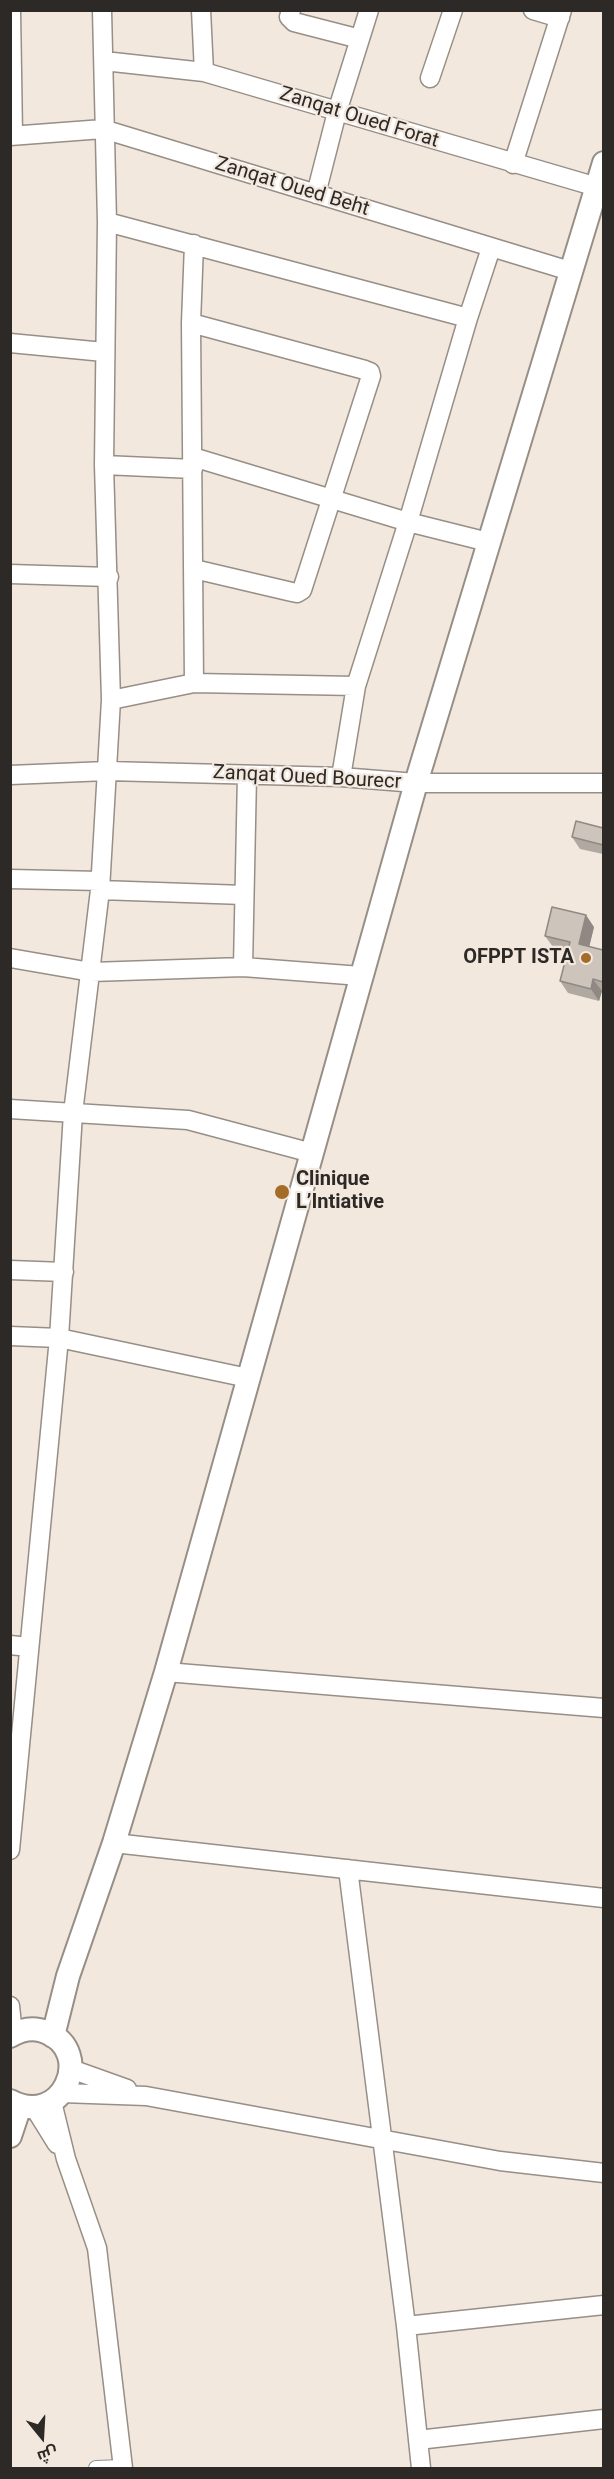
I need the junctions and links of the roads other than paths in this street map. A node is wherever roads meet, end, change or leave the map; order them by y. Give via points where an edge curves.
1 (11, 10) edge
2 (102, 10) edge
3 (201, 10) edge
4 (291, 10) edge
5 (369, 10) edge
6 (453, 10) edge
7 (533, 10) edge
8 (561, 14) edge
9 (360, 39) junction
10 (104, 61) junction
11 (204, 72) junction
12 (430, 78) dead end
13 (337, 112) junction
14 (103, 129) junction
15 (12, 135) edge
16 (603, 163) edge
17 (513, 164) junction
18 (597, 187) junction
19 (316, 194) junction
20 (106, 222) junction
21 (194, 244) junction
22 (491, 248) junction
23 (570, 271) junction
24 (468, 318) junction
25 (191, 323) junction
26 (10, 342) edge
27 (104, 352) junction
28 (193, 463) junction
29 (104, 465) junction
30 (332, 499) junction
31 (408, 522) junction
32 (488, 542) junction
33 (194, 569) junction
34 (10, 574) edge
35 (109, 577) junction
36 (194, 683) junction
37 (356, 686) junction
38 (111, 700) junction
39 (107, 771) junction
40 (10, 774) edge
41 (248, 775) junction
42 (341, 777) junction
43 (416, 783) junction
44 (603, 783) edge
45 (10, 879) edge
46 (100, 885) junction
47 (244, 895) junction
48 (10, 958) edge
49 (243, 967) junction
50 (91, 972) junction
51 (361, 976) junction
52 (10, 1109) edge
53 (73, 1113) junction
54 (312, 1153) junction
55 (10, 1270) edge
56 (64, 1272) junction
57 (10, 1336) edge
58 (59, 1338) junction
59 (248, 1378) junction
60 (10, 1645) edge
61 (29, 1647) junction
62 (166, 1672) junction
63 (603, 1708) edge
64 (114, 1843) junction
65 (10, 1850) edge
66 (348, 1869) junction
67 (603, 1898) edge
68 (10, 2006) edge
69 (46, 2033) junction
70 (12, 2035) edge
71 (71, 2069) junction
72 (146, 2096) junction
73 (36, 2102) edge
74 (10, 2136) edge
75 (383, 2140) junction
76 (603, 2173) edge
77 (603, 2305) edge
78 (406, 2326) junction
79 (603, 2419) edge
80 (418, 2440) junction
81 (123, 2468) edge
82 (96, 2469) edge
83 (422, 2469) edge

1 - 15 street
2 - 10 street
3 - 11 street
4 - 9 street via 289,17 294,22
5 - 9 street
6 - 12 street
7 - 8 street
8 - 17 street
9 - 13 street
10 - 11 street, Zanqat Oued Forat
10 - 14 street
11 - 13 street, Zanqat Oued Forat
13 - 17 street, Zanqat Oued Forat
13 - 19 street
14 - 15 street, Zanqat Oued Beht
14 - 19 street, Zanqat Oued Beht
14 - 20 street
16 - 18 street
17 - 18 street, Zanqat Oued Forat
18 - 23 street
19 - 22 street, Zanqat Oued Beht
20 - 21 street
20 - 27 street
21 - 24 street
21 - 25 street
22 - 23 street, Zanqat Oued Beht
22 - 24 street
23 - 32 street
24 - 31 street
25 - 28 street
25 - 30 street via 370,372
26 - 27 street
27 - 29 street
28 - 29 street
28 - 30 street
28 - 33 street
29 - 35 street
30 - 31 street
30 - 33 street via 304,586 297,593
31 - 32 street
31 - 37 street
32 - 43 street
33 - 36 street
34 - 35 street
35 - 38 street
36 - 37 street
36 - 38 street
37 - 42 street
38 - 39 street
39 - 40 street, Zanqat Oued Bourecr
39 - 41 street, Zanqat Oued Bourecr
39 - 46 street
41 - 42 street, Zanqat Oued Bourecr
41 - 47 street
42 - 43 street, Zanqat Oued Bourecr
43 - 44 street, Zanqat Oued Bourecr
43 - 51 street
45 - 46 street
46 - 47 street
46 - 50 street
47 - 49 street
48 - 50 street
49 - 50 street
49 - 51 street
50 - 53 street
51 - 54 street
52 - 53 street
53 - 54 street via 188,1120
53 - 56 street
54 - 59 street
55 - 56 street
56 - 58 street
57 - 58 street
58 - 59 street
58 - 61 street
59 - 62 street
60 - 61 street
61 - 65 street
62 - 63 street
62 - 64 street
64 - 66 street
64 - 69 street
66 - 67 street
66 - 75 street
68 - 70 street
69 - 70 street via 26,2030
69 - 71 street via 66,2050
71 - 72 street
71 - 73 street via 67,2084
72 - 73 street
72 - 75 street
73 - 74 street
73 - 81 street via 66,2159 97,2248
75 - 76 street via 500,2161
75 - 78 street
77 - 78 street
78 - 80 street
79 - 80 street
80 - 83 street
81 - 82 street

